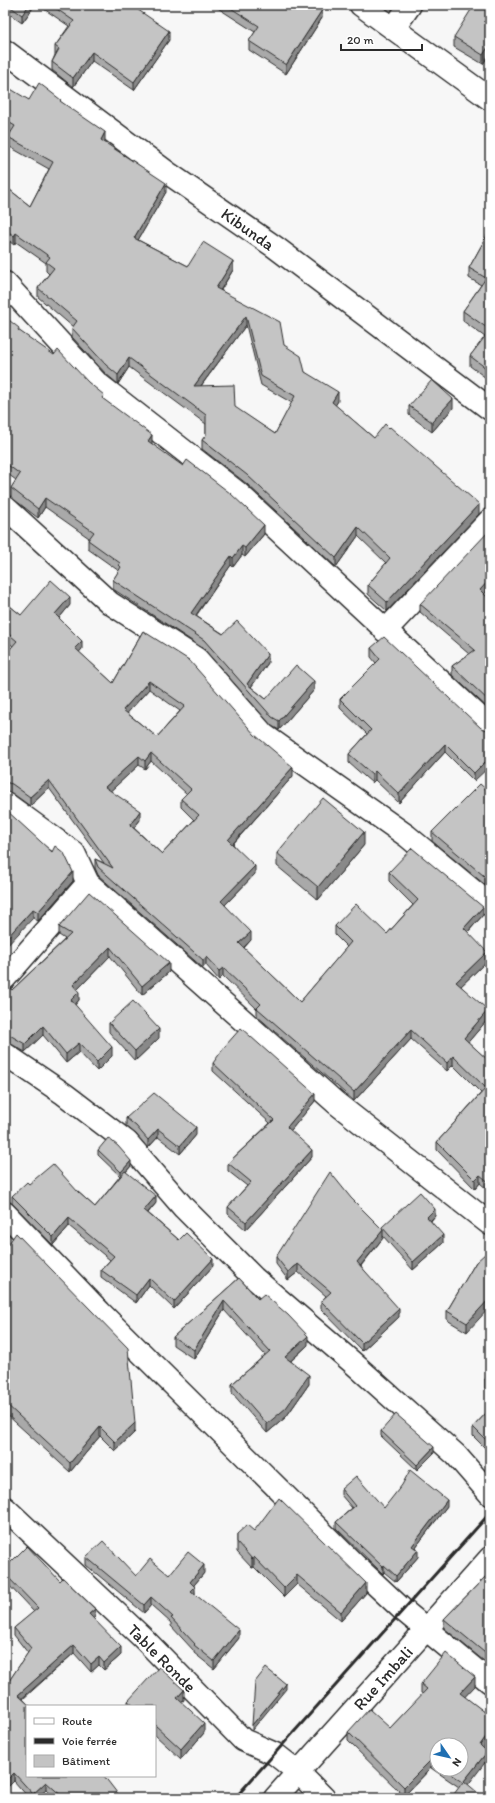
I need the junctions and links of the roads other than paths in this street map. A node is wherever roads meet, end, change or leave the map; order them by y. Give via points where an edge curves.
1 (361, 5) edge
2 (410, 5) edge
3 (394, 28) junction
4 (5, 51) edge
5 (490, 99) edge
6 (5, 283) edge
7 (490, 409) edge
8 (5, 507) edge
9 (490, 520) edge
10 (385, 630) junction
11 (490, 726) edge
12 (5, 803) edge
13 (88, 883) junction
14 (490, 905) edge
15 (5, 978) edge
16 (5, 1054) edge
17 (5, 1213) edge
18 (490, 1224) edge
19 (490, 1494) edge
20 (5, 1508) edge
21 (490, 1558) edge
22 (426, 1630) junction
23 (490, 1682) edge
24 (298, 1772) junction
25 (275, 1798) edge
26 (324, 1798) edge

1 - 3 street
2 - 3 street
3 - 5 street
4 - 7 street, Kibunda via 168,173 275,247
6 - 10 street via 97,383 238,493
8 - 14 street via 110,603 197,659 264,735 408,836
9 - 10 street
10 - 11 street
12 - 13 street via 74,853
13 - 15 street
13 - 18 street via 336,1103
16 - 19 street via 64,1094 127,1142 184,1208 254,1278 456,1455
17 - 22 street via 100,1312 339,1550
20 - 24 street, Table Ronde via 143,1638 243,1740 275,1754
21 - 22 street, Rue Imbali
22 - 23 street
22 - 24 street, Rue Imbali
24 - 25 street, Rue Imbali
24 - 26 street, Table Ronde

